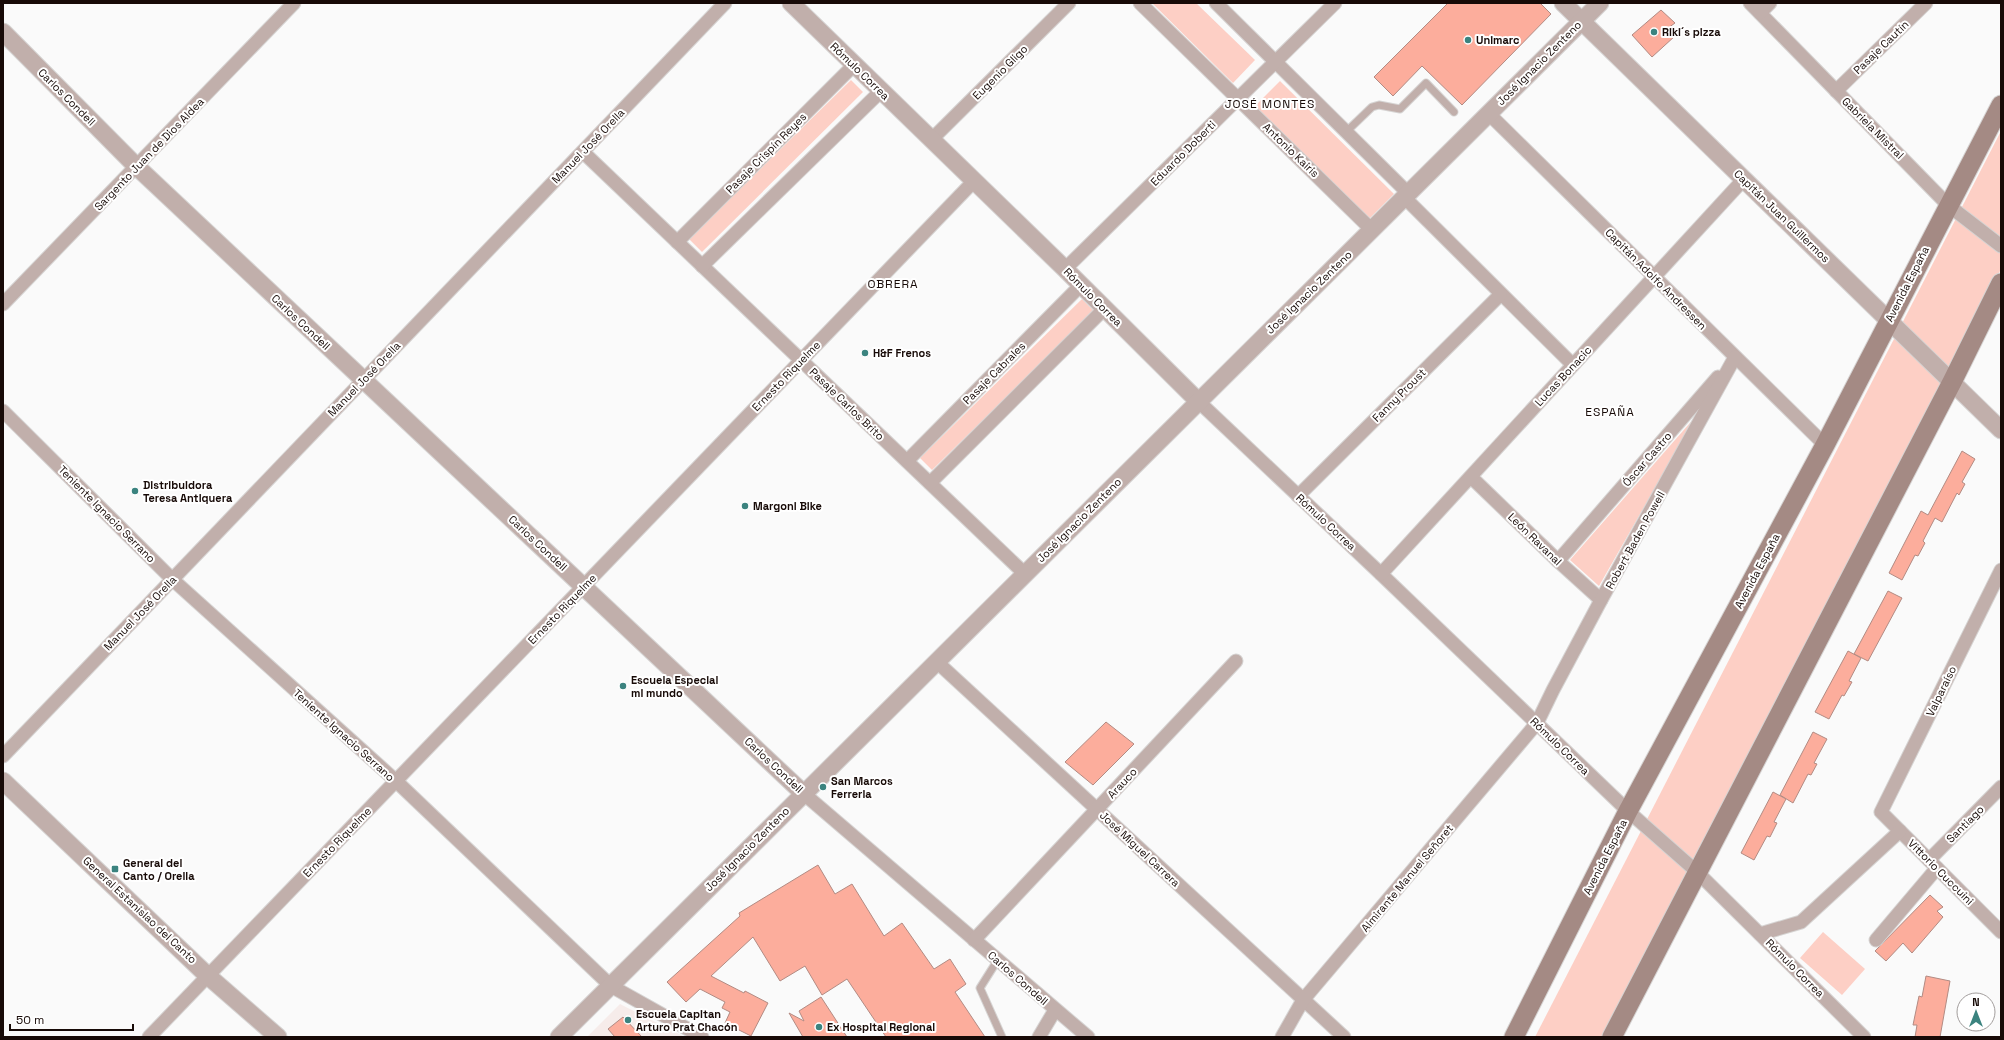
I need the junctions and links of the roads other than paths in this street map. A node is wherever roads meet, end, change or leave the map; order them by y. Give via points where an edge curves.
1 (294, 3) edge
2 (725, 3) edge
3 (791, 3) edge
4 (1069, 3) edge
5 (1140, 3) edge
6 (1216, 3) edge
7 (1335, 3) edge
8 (1563, 3) edge
9 (1600, 3) edge
10 (1750, 3) edge
11 (1770, 3) edge
12 (1926, 3) edge
13 (1760, 13) junction
14 (1582, 21) junction
15 (3, 32) edge
16 (1276, 61) junction
17 (854, 65) junction
18 (881, 91) junction
19 (1836, 91) junction
20 (1238, 98) junction
21 (2001, 105) edge
22 (1454, 112) dead end
23 (1488, 113) junction
24 (1347, 131) junction
25 (931, 140) junction
26 (583, 152) junction
27 (136, 166) junction
28 (1744, 179) junction
29 (974, 181) junction
30 (1407, 196) junction
31 (1948, 204) junction
32 (1372, 230) junction
33 (677, 242) junction
34 (2001, 246) edge
35 (702, 266) junction
36 (1065, 269) junction
37 (1654, 277) junction
38 (2001, 283) edge
39 (1081, 285) junction
40 (1500, 295) junction
41 (3, 304) edge
42 (1104, 308) junction
43 (1889, 320) junction
44 (1735, 357) junction
45 (801, 360) junction
46 (1573, 365) junction
47 (363, 380) junction
48 (1952, 382) junction
49 (1198, 402) junction
50 (3, 411) edge
51 (2001, 430) edge
52 (1825, 445) junction
53 (907, 461) junction
54 (1470, 477) junction
55 (930, 483) junction
56 (1298, 496) junction
57 (1558, 561) junction
58 (2001, 570) edge
59 (1025, 574) junction
60 (1381, 574) junction
61 (172, 579) junction
62 (584, 586) junction
63 (1601, 600) junction
64 (1236, 661) dead end
65 (937, 662) junction
66 (1537, 723) junction
67 (3, 756) edge
68 (396, 781) junction
69 (3, 782) edge
70 (2001, 788) edge
71 (803, 793) junction
72 (1097, 809) junction
73 (1628, 811) junction
74 (1881, 812) joint
75 (1900, 831) junction
76 (1933, 864) junction
77 (1696, 871) junction
78 (2001, 932) edge
79 (1760, 934) junction
80 (974, 940) junction
81 (1876, 940) dead end
82 (997, 960) junction
83 (208, 976) junction
84 (611, 986) junction
85 (1303, 1000) junction
86 (1056, 1010) junction
87 (149, 1037) edge
88 (278, 1037) edge
89 (559, 1037) edge
90 (702, 1037) edge
91 (1002, 1037) edge
92 (1039, 1037) edge
93 (1088, 1037) edge
94 (1282, 1037) edge
95 (1344, 1037) edge
96 (1514, 1037) edge
97 (1612, 1037) edge
98 (1864, 1037) edge

1 - 27 street, Sargento Juan de Dios Aldea
2 - 26 street, Manuel José Orella
3 - 17 street, Rómulo Correa
4 - 25 street, Eugenio Gligo
5 - 20 street, Antonio Kairis
6 - 16 street
7 - 16 street, Eduardo Doberti
8 - 14 street, Capitán Juan Guillermos
9 - 14 street, José Ignacio Zenteno
10 - 13 street, Gabriela Mistral
11 - 13 street
12 - 19 street, Pasaje Cautín
13 - 19 street, Gabriela Mistral
14 - 23 street, José Ignacio Zenteno
14 - 28 street, Capitán Juan Guillermos
15 - 27 street, Carlos Condell
16 - 20 street, Eduardo Doberti
16 - 24 street
17 - 18 street, Rómulo Correa
17 - 33 street, Pasaje Crispín Reyes
18 - 25 street, Rómulo Correa
18 - 35 street
19 - 31 street, Gabriela Mistral
20 - 32 street, Antonio Kairis
20 - 36 street, Eduardo Doberti
21 - 31 main road, Avenida España
22 - 24 lane via 1426,83 1400,110 1379,105 1372,107
23 - 30 street, José Ignacio Zenteno
23 - 37 street, Capitán Adolfo Andressen
24 - 30 street
25 - 29 street, Rómulo Correa
26 - 33 street, Pasaje Carlos Brito
26 - 47 street, Manuel José Orella
27 - 41 street, Sargento Juan de Dios Aldea
27 - 47 street, Carlos Condell
28 - 37 street, Lucas Bonacic
28 - 43 street, Capitán Juan Guillermos
29 - 36 street, Rómulo Correa
29 - 45 street, Ernesto Riquelme
30 - 32 street, José Ignacio Zenteno
30 - 40 street
31 - 34 street, Gabriela Mistral
31 - 43 main road, Avenida España
32 - 49 street, José Ignacio Zenteno
33 - 35 street, Pasaje Carlos Brito
35 - 45 street, Pasaje Carlos Brito
36 - 39 street, Rómulo Correa
37 - 44 street, Capitán Adolfo Andressen
37 - 46 street, Lucas Bonacic
38 - 48 main road
39 - 42 street, Rómulo Correa
39 - 53 street, Pasaje Cabrales
40 - 46 street
40 - 56 street, Fanny Proust
42 - 49 street, Rómulo Correa
42 - 55 street
43 - 48 street, Capitán Juan Guillermos
43 - 52 main road, Avenida España
44 - 52 street, Capitán Adolfo Andressen
44 - 57 street, Óscar Castro
44 - 63 street, Robert Baden Powell
45 - 53 street, Pasaje Carlos Brito
45 - 62 street, Ernesto Riquelme
46 - 54 street, Lucas Bonacic
47 - 61 street, Manuel José Orella
47 - 62 street, Carlos Condell
48 - 51 street, Capitán Juan Guillermos
48 - 77 main road
49 - 56 street, Rómulo Correa
49 - 59 street, José Ignacio Zenteno
50 - 61 street, Teniente Ignacio Serrano
52 - 73 main road, Avenida España
53 - 55 street, Pasaje Carlos Brito
54 - 57 street, León Ravanal
54 - 60 street, Lucas Bonacic
55 - 59 street, Pasaje Carlos Brito
56 - 60 street, Rómulo Correa
57 - 63 street, León Ravanal
58 - 74 street, Valparaíso
59 - 65 street, José Ignacio Zenteno
60 - 66 street, Rómulo Correa
61 - 67 street, Manuel José Orella
61 - 68 street, Teniente Ignacio Serrano
62 - 68 street, Ernesto Riquelme
62 - 71 street, Carlos Condell
63 - 66 street, Robert Baden Powell
64 - 72 street, Arauco
65 - 71 street, José Ignacio Zenteno
65 - 72 street, José Miguel Carrera
66 - 73 street, Rómulo Correa
66 - 85 street, Almirante Manuel Señoret
68 - 83 street, Ernesto Riquelme
68 - 84 street, Teniente Ignacio Serrano
69 - 83 street, General Estanislao del Canto
70 - 76 street, Santiago
71 - 80 street, Carlos Condell
71 - 84 street, José Ignacio Zenteno
72 - 80 street, Arauco
72 - 85 street, José Miguel Carrera
73 - 77 street, Rómulo Correa
73 - 96 main road, Avenida España
74 - 75 street, Vittorio Cuccuini
75 - 76 street, Vittorio Cuccuini
75 - 79 street via 1801,922
76 - 78 street, Vittorio Cuccuini
76 - 81 street, Santiago
77 - 79 street, Rómulo Correa
77 - 97 main road
79 - 98 street, Rómulo Correa
80 - 82 street, Carlos Condell
82 - 86 street, Carlos Condell
82 - 91 lane via 980,988
83 - 87 street, Ernesto Riquelme
83 - 88 street, General Estanislao del Canto
84 - 89 street, José Ignacio Zenteno
84 - 90 street, Teniente Ignacio Serrano
85 - 94 street, Almirante Manuel Señoret
85 - 95 street, José Miguel Carrera
86 - 92 street
86 - 93 street, Carlos Condell

